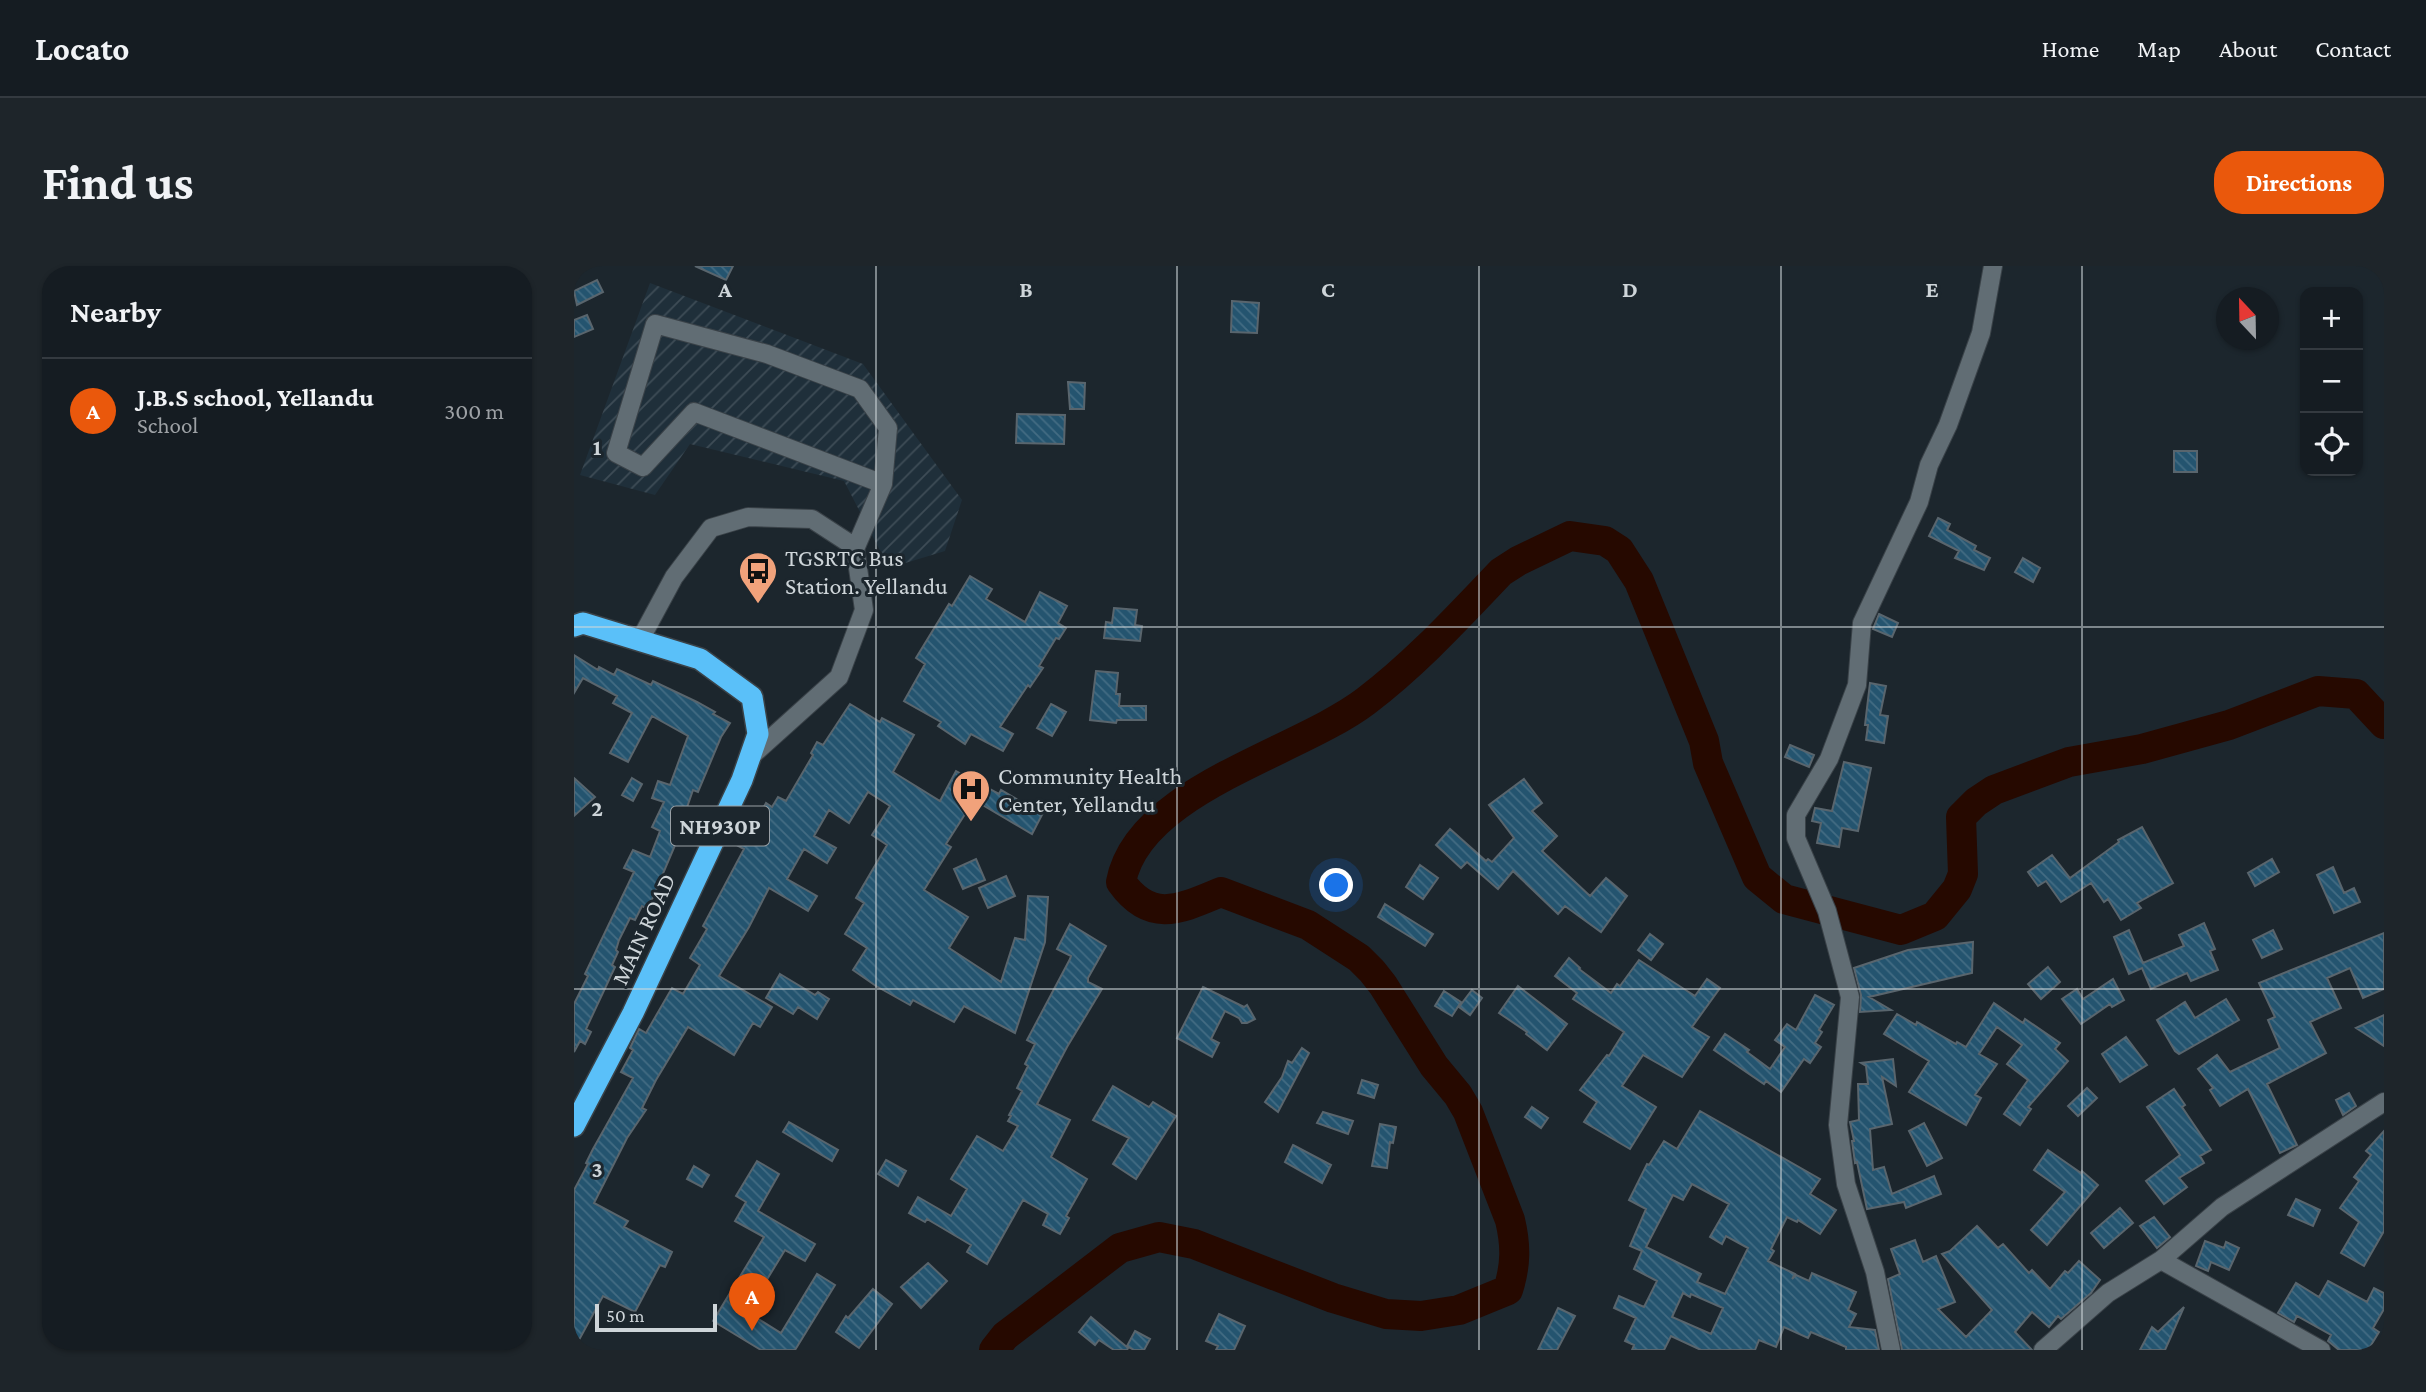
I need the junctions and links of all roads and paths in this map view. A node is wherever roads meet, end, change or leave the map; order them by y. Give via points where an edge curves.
1 (1993, 266) edge
2 (883, 484) junction
3 (855, 549) junction
4 (574, 626) edge
5 (640, 640) junction
6 (749, 758) junction
7 (2384, 1102) edge
8 (574, 1126) edge
9 (2161, 1260) junction
10 (1891, 1350) edge
11 (2043, 1350) edge
12 (2321, 1350) edge

1 - 10 street via 1981,334 1953,412 1929,465 1919,502 1862,623 1857,685 1829,759 1796,815 1796,838 1827,911 1850,997 1838,1125 1846,1184 1875,1272
2 - 2 street via 694,412 643,467 616,453 655,324 767,354 860,389 888,428
2 - 3 street
3 - 5 street via 812,519 748,517 711,528 674,577
3 - 6 street via 864,610 839,677
4 - 5 highway, MAIN ROAD / NH930P via 583,623
5 - 6 highway, MAIN ROAD / NH930P via 699,659 752,697 758,734
6 - 8 highway, MAIN ROAD / NH930P via 633,1013
7 - 9 street via 2222,1207
9 - 11 street via 2108,1293
9 - 12 street

